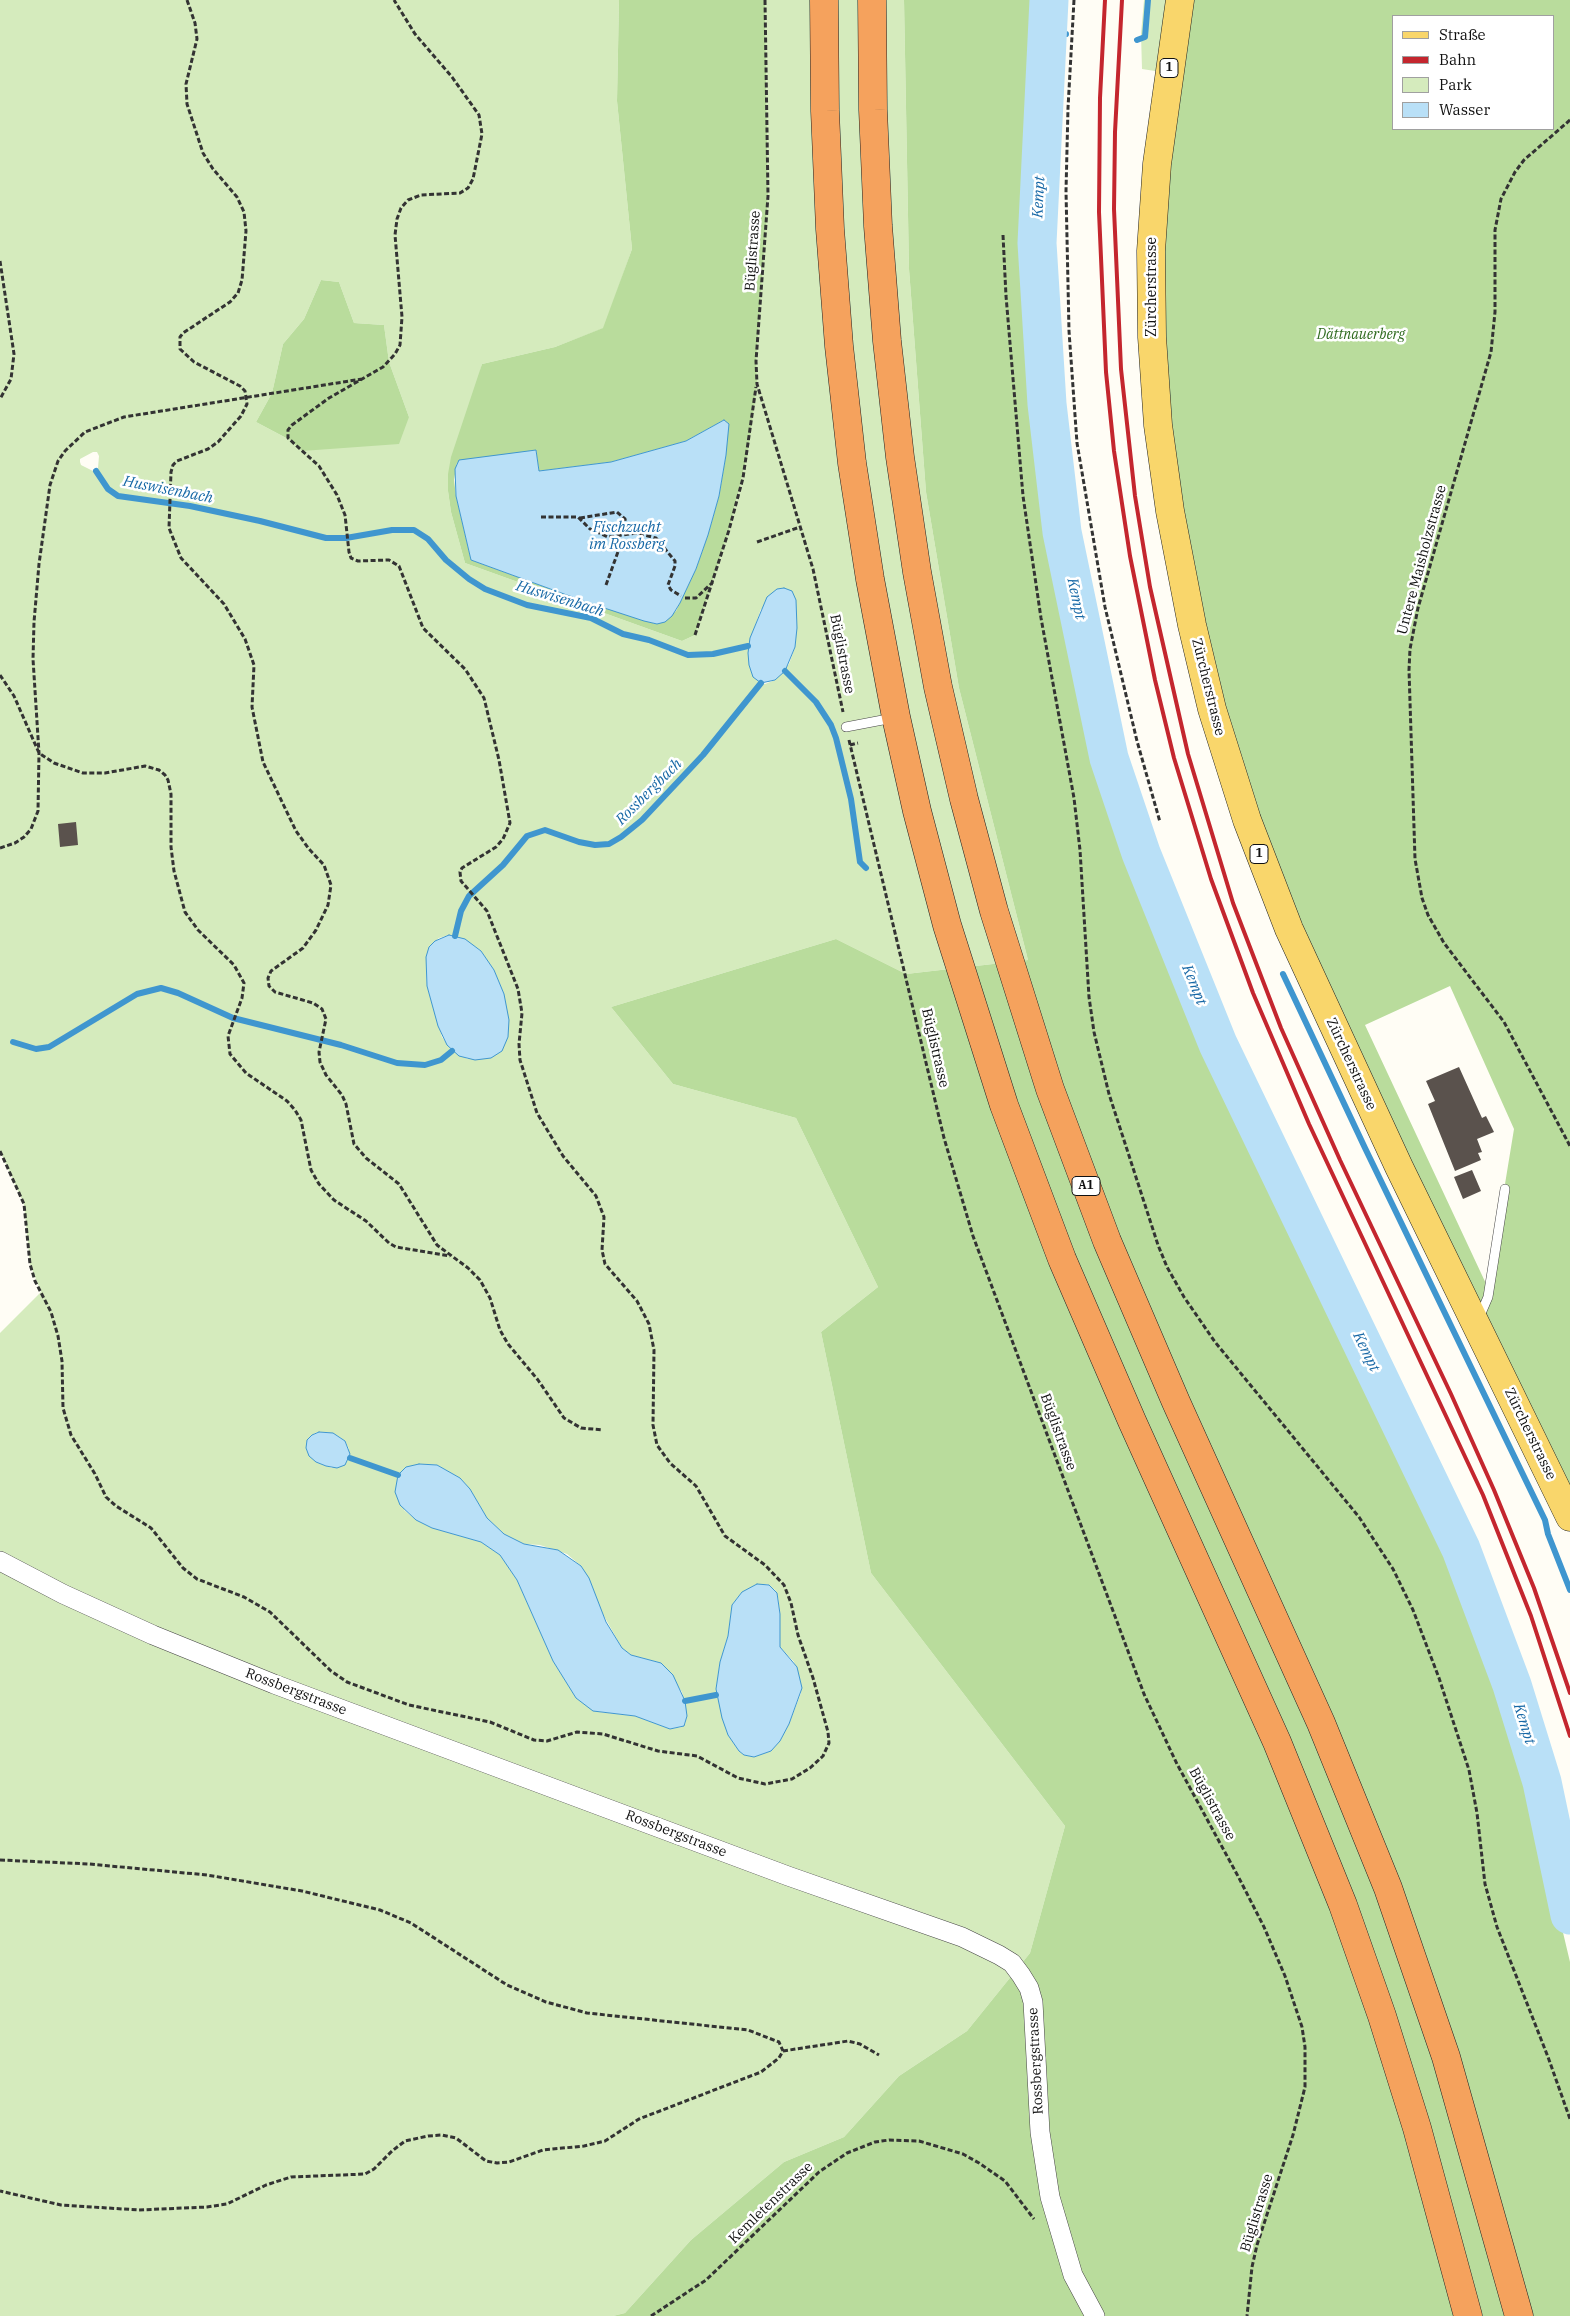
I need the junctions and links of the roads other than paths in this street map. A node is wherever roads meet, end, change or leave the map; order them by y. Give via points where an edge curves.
1 (824, 0) edge
2 (872, 0) edge
3 (1180, 0) edge
4 (896, 717) junction
5 (846, 727) road end
6 (1505, 1189) dead end
7 (1476, 1324) junction
8 (1570, 1517) edge
9 (0, 1561) edge
10 (1095, 2316) edge
11 (1468, 2316) edge
12 (1518, 2316) edge

1 - 4 highway via 827,170 839,346 860,522
2 - 12 highway, A1 via 878,226 900,457 938,687 991,902 1050,1089 1107,1241 1180,1411 1322,1723 1388,1888 1446,2057
3 - 7 main road, Zürcherstrasse / 1 via 1157,164 1151,309 1162,453 1192,625 1223,746 1267,876 1370,1106
4 - 5 lane
4 - 11 highway via 950,934 1020,1148 1088,1321 1263,1711 1329,1868 1399,2071
6 - 7 lane via 1488,1297
7 - 8 main road, Zürcherstrasse / 1
9 - 10 street, Rossbergstrasse via 153,1635 274,1684 778,1873 962,1937 999,1955 1021,1975 1033,2002 1040,2132 1050,2197 1073,2275

